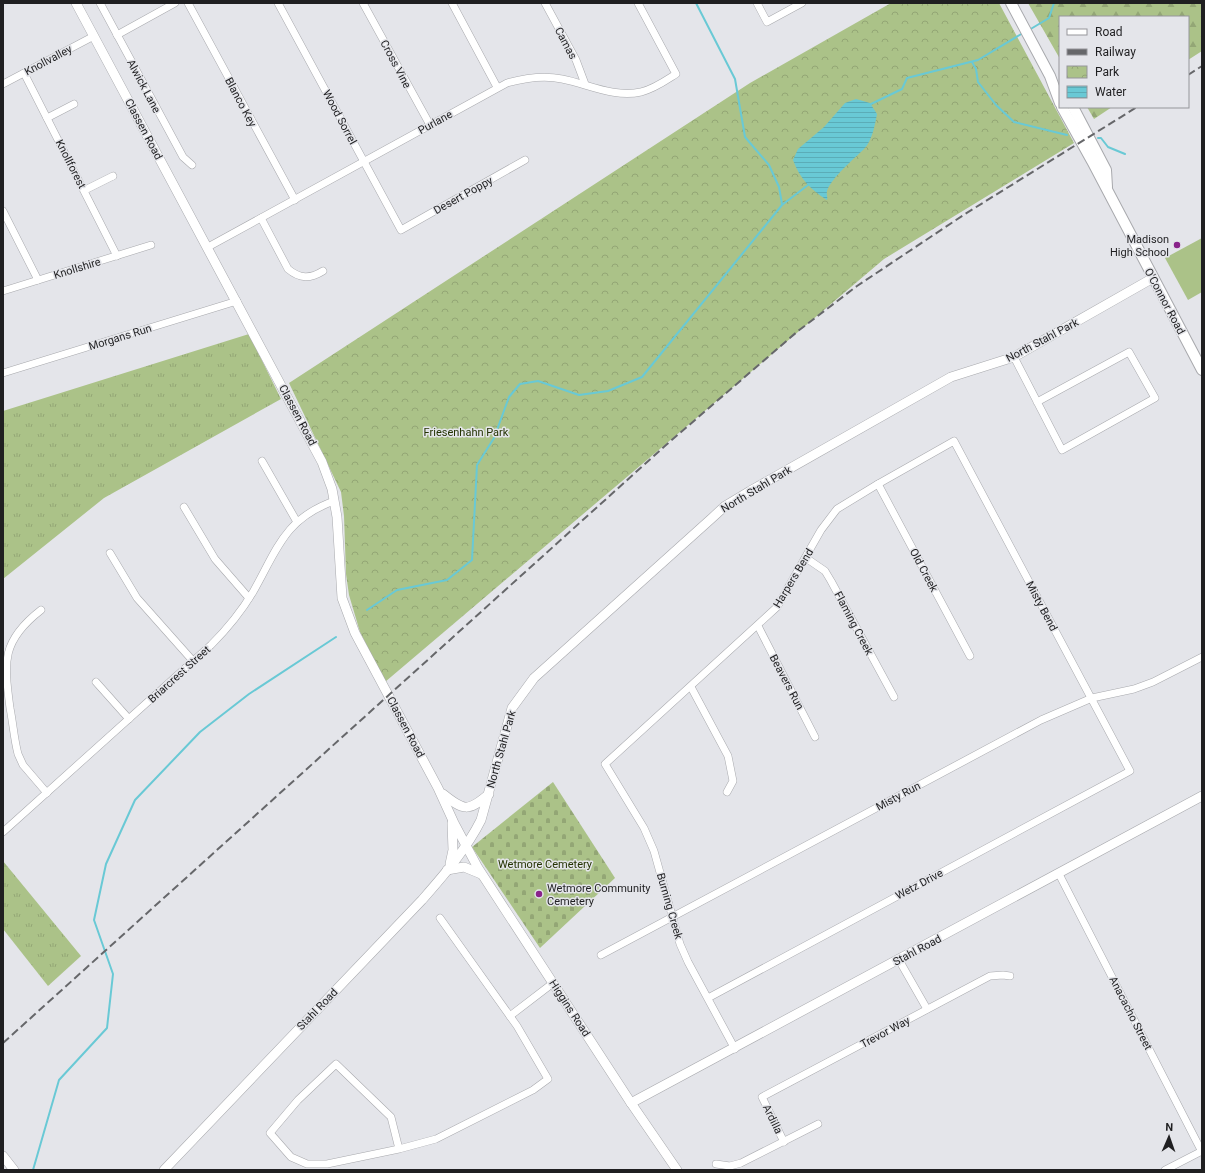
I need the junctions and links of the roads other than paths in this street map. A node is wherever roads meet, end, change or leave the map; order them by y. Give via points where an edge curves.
1 (76, 3) edge
2 (100, 3) edge
3 (176, 3) edge
4 (188, 3) edge
5 (278, 3) edge
6 (363, 3) edge
7 (452, 3) edge
8 (545, 3) edge
9 (638, 3) edge
10 (757, 3) edge
11 (802, 3) edge
12 (1011, 3) edge
13 (117, 35) junction
14 (94, 36) junction
15 (24, 73) junction
16 (1050, 76) junction
17 (3, 84) edge
18 (585, 84) junction
19 (497, 87) junction
20 (1059, 88) edge
21 (1059, 100) edge
22 (74, 104) dead end
23 (1063, 108) edge
24 (1073, 108) edge
25 (47, 118) junction
26 (430, 125) junction
27 (1082, 134) junction
28 (525, 160) dead end
29 (364, 162) junction
30 (192, 165) dead end
31 (113, 176) dead end
32 (85, 190) junction
33 (295, 200) junction
34 (3, 212) edge
35 (261, 218) junction
36 (401, 230) joint
37 (151, 245) dead end
38 (208, 247) junction
39 (117, 256) junction
40 (323, 271) dead end
41 (1153, 278) junction
42 (38, 280) junction
43 (3, 291) edge
44 (237, 301) junction
45 (1014, 357) junction
46 (1202, 370) edge
47 (3, 373) edge
48 (1038, 402) junction
49 (954, 441) joint
50 (262, 461) dead end
51 (878, 484) junction
52 (334, 501) junction
53 (184, 507) dead end
54 (297, 522) junction
55 (110, 553) dead end
56 (806, 558) junction
57 (249, 598) junction
58 (41, 610) dead end
59 (758, 626) junction
60 (970, 656) dead end
61 (1202, 657) edge
62 (193, 661) junction
63 (96, 682) dead end
64 (691, 687) junction
65 (894, 697) dead end
66 (1092, 698) junction
67 (130, 719) junction
68 (816, 737) dead end
69 (605, 764) joint
70 (1130, 771) joint
71 (727, 792) dead end
72 (47, 793) junction
73 (441, 793) junction
74 (488, 794) junction
75 (1202, 796) edge
76 (451, 816) junction
77 (3, 832) edge
78 (466, 844) junction
79 (448, 869) junction
80 (1059, 874) junction
81 (483, 876) junction
82 (673, 917) junction
83 (440, 918) dead end
84 (602, 955) dead end
85 (899, 960) junction
86 (1010, 976) dead end
87 (553, 983) junction
88 (708, 998) junction
89 (927, 1009) junction
90 (510, 1016) junction
91 (735, 1049) junction
92 (762, 1097) joint
93 (631, 1103) junction
94 (818, 1124) dead end
95 (784, 1142) junction
96 (399, 1149) junction
97 (1202, 1152) edge
98 (3, 1156) edge
99 (716, 1164) dead end
100 (14, 1170) edge
101 (164, 1170) edge
102 (677, 1170) edge
103 (1164, 1170) edge

1 - 14 street, Classen Road
2 - 13 street, Alwick Lane
3 - 13 street
4 - 33 street, Blanco Key
5 - 29 street, Wood Sorrel
6 - 26 street, Cross Vine
7 - 19 street
8 - 18 street, Camas via 576,60
9 - 18 street, Purlane via 676,74 641,92 607,91
10 - 11 street via 767,22
12 - 16 main road
13 - 30 street, Alwick Lane via 182,157
14 - 15 street, Knollvalley
14 - 38 street, Classen Road
15 - 17 street, Knollvalley
15 - 25 street, Knollforest
16 - 20 main road
16 - 21 main road
18 - 19 street, Purlane via 539,77
19 - 26 street, Purlane
22 - 25 street
23 - 27 main road, O'Connor Road
24 - 27 main road, O'Connor Road
25 - 32 street, Knollforest
26 - 29 street, Purlane
27 - 41 main road, O'Connor Road
28 - 36 street, Desert Poppy
29 - 33 street, Purlane
29 - 36 street, Wood Sorrel
31 - 32 street
32 - 39 street, Knollforest
33 - 35 street, Purlane
34 - 42 street
35 - 38 street, Purlane
35 - 40 street via 288,269 307,278
37 - 39 street, Knollshire
38 - 44 street, Classen Road
39 - 42 street, Knollshire
41 - 45 street, North Stahl Park
41 - 46 main road, O'Connor Road
42 - 43 street, Knollshire
44 - 47 street, Morgans Run
44 - 52 street, Classen Road via 322,462
45 - 48 street
45 - 74 street, North Stahl Park via 951,377 725,506 523,690 512,708
48 - 48 street via 1062,450 1155,398 1129,352
49 - 51 street, Harpers Bend
49 - 66 street, Misty Bend
50 - 54 street
51 - 56 street, Harpers Bend via 844,504 830,516
51 - 60 street, Old Creek
52 - 54 street, Briarcrest Street
52 - 73 street, Classen Road via 346,612
53 - 57 street via 215,559
54 - 57 street, Briarcrest Street via 272,554
55 - 62 street via 137,598
56 - 59 street, Harpers Bend via 783,600
56 - 65 street, Flaming Creek via 825,571
57 - 62 street, Briarcrest Street via 226,629
58 - 72 street via 22,626 14,638 7,658 6,672 18,754 23,765
59 - 64 street, Harpers Bend
59 - 68 street, Beavers Run
61 - 66 street, Misty Run via 1153,682
62 - 67 street, Briarcrest Street
63 - 67 street
64 - 69 street, Harpers Bend
64 - 71 street via 730,762 733,781
66 - 70 street, Misty Bend
66 - 82 street, Misty Run via 1040,720
67 - 72 street, Briarcrest Street
69 - 82 street, Burning Creek via 644,828 654,851
70 - 88 street, Wetz Drive
72 - 77 street, Briarcrest Street
73 - 74 street via 456,805 467,808 474,806
73 - 76 street, Classen Road
74 - 78 street, North Stahl Park via 481,820
75 - 80 street, Stahl Road
76 - 78 street, Classen Road
76 - 79 street via 453,850
78 - 79 street, Stahl Road
78 - 81 street, Higgins Road
79 - 81 street via 464,867
79 - 101 street, Stahl Road via 422,900
80 - 85 street, Stahl Road
80 - 97 street, Anacacho Street
81 - 87 street, Higgins Road
82 - 84 street, Misty Run
82 - 88 street, Burning Creek via 688,962
83 - 90 street
85 - 89 street
85 - 91 street, Stahl Road
86 - 89 street, Trevor Way via 990,976
87 - 90 street
87 - 93 street, Higgins Road
88 - 91 street, Burning Creek
89 - 92 street, Trevor Way
90 - 96 street via 548,1079 533,1090 436,1140
91 - 93 street, Stahl Road
92 - 95 street, Ardilla
93 - 102 street, Higgins Road
94 - 95 street
95 - 99 street via 741,1163 730,1166
96 - 96 street via 327,1164 307,1164 291,1157 270,1133 298,1100 336,1064 391,1117
97 - 103 street
98 - 100 street

